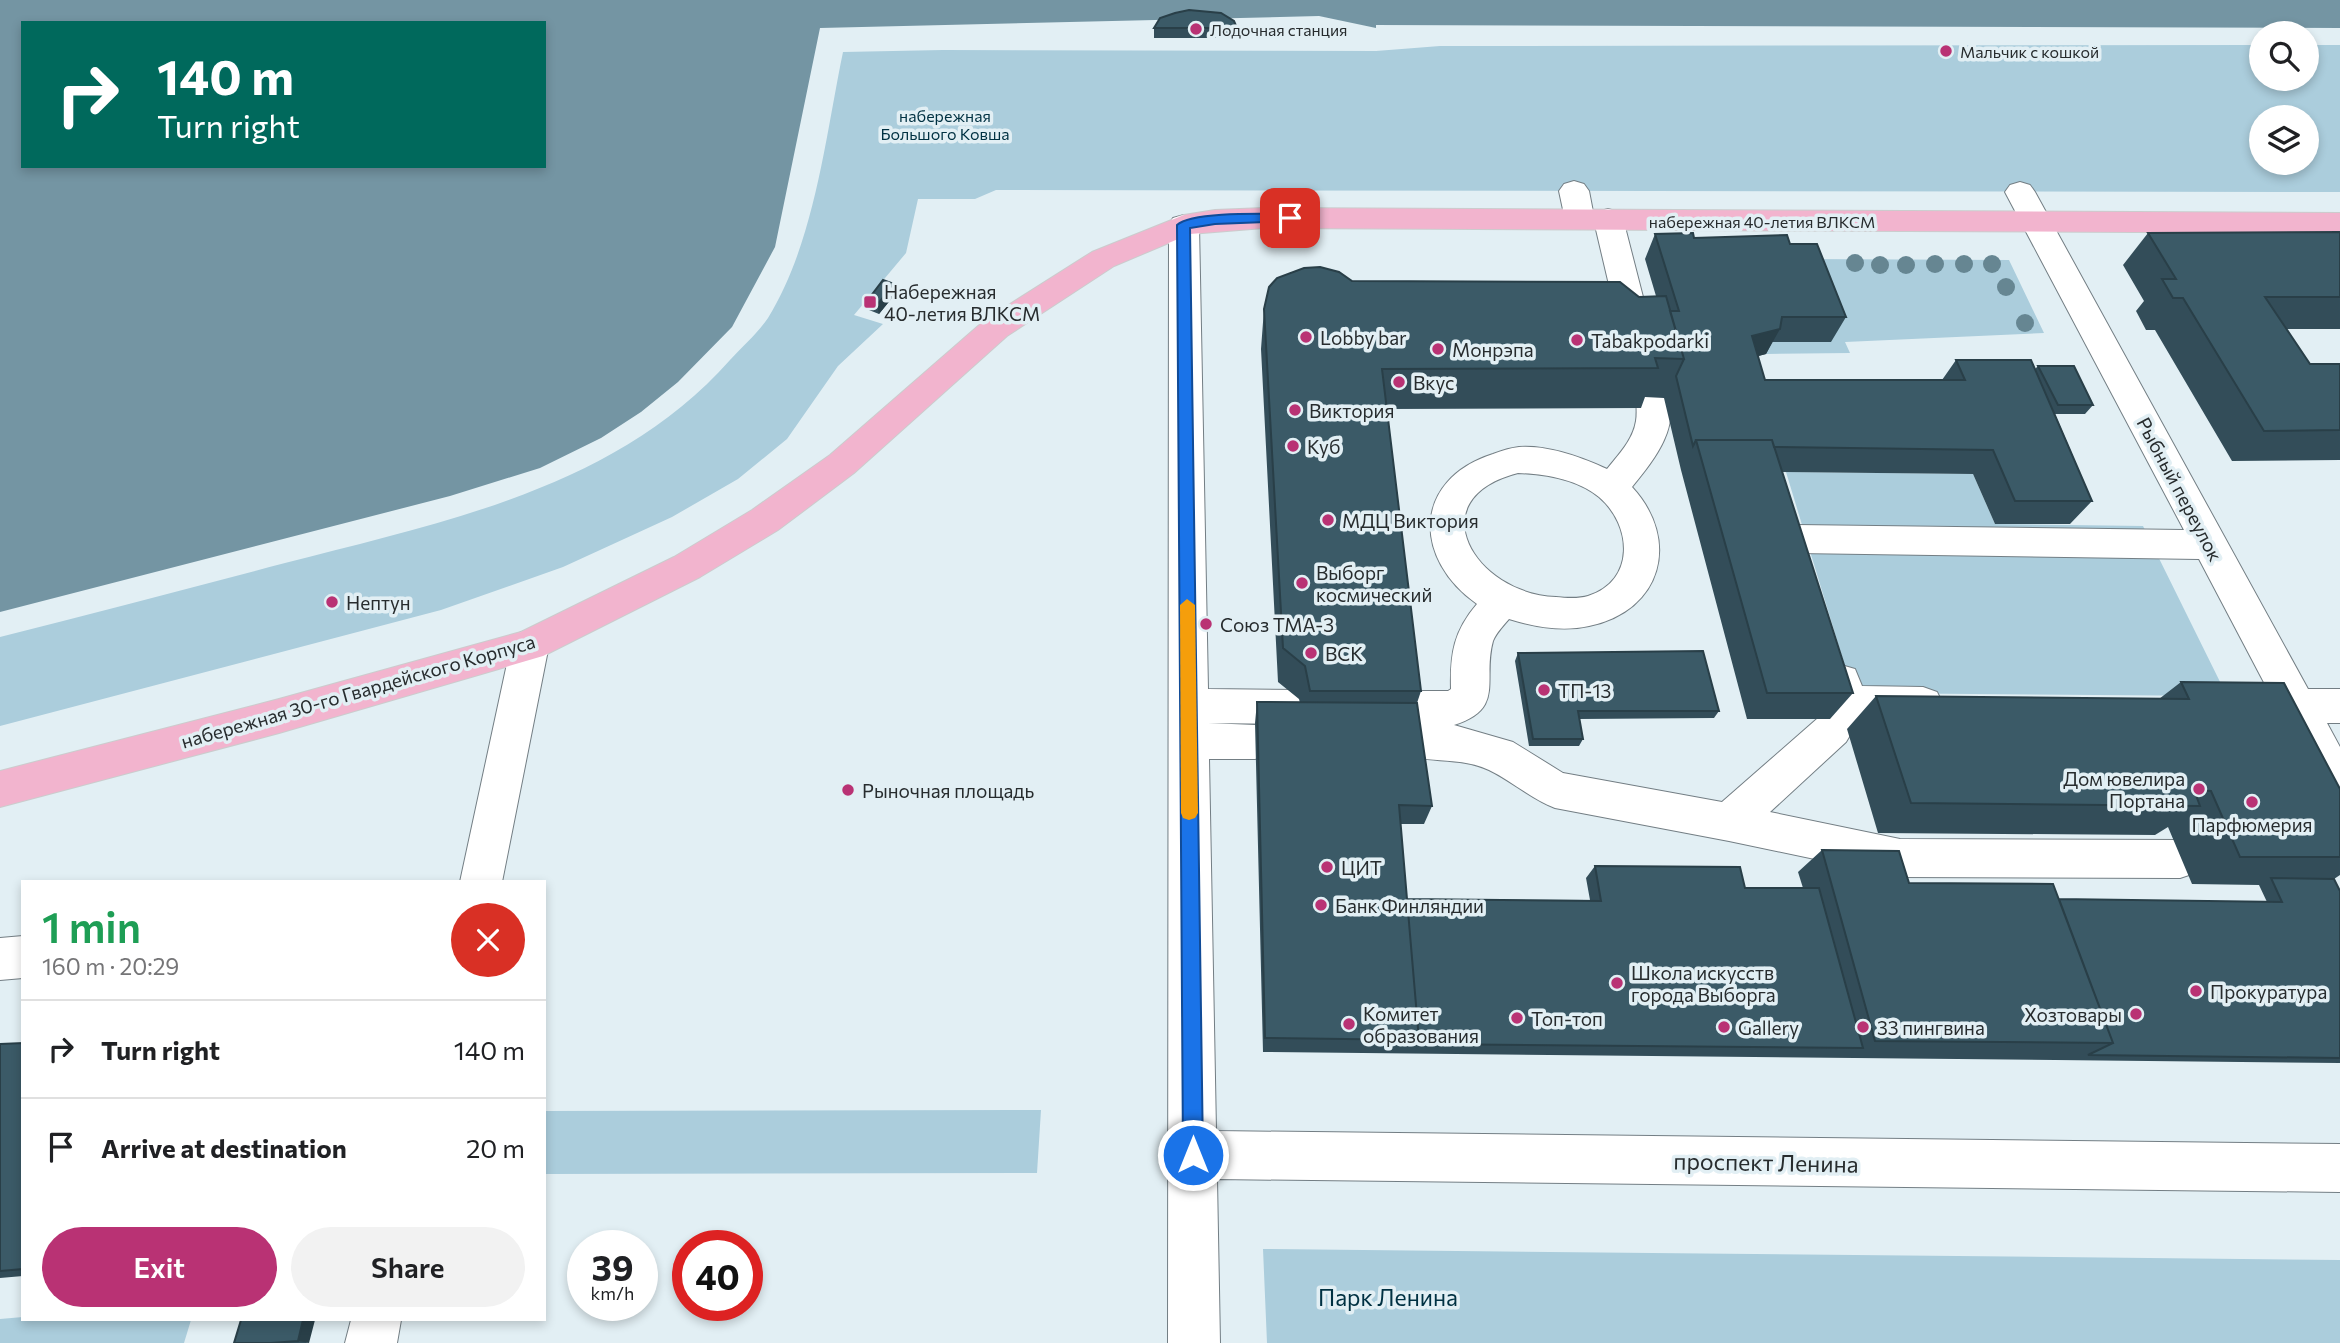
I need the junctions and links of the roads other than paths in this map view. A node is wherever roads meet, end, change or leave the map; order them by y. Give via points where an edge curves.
1 (1574, 191) dead end
2 (2020, 191) dead end
3 (1594, 219) junction
4 (2038, 223) junction
5 (2340, 223) edge
6 (1184, 225) junction
7 (1637, 337) edge
8 (1652, 397) edge
9 (1612, 488) junction
10 (1786, 503) edge
11 (1797, 539) junction
12 (2210, 545) junction
13 (1809, 577) edge
14 (1502, 601) junction
15 (530, 645) junction
16 (1832, 654) edge
17 (1848, 703) junction
18 (1963, 704) edge
19 (1301, 706) edge
20 (2242, 706) edge
21 (2297, 706) junction
22 (2340, 706) edge
23 (1188, 724) junction
24 (1255, 742) edge
25 (2340, 786) edge
26 (0, 789) edge
27 (1729, 822) junction
28 (2180, 859) edge
29 (481, 880) edge
30 (21, 957) edge
31 (0, 959) edge
32 (1193, 1155) junction
33 (2340, 1168) edge
34 (376, 1321) edge
35 (371, 1343) edge
36 (1194, 1343) edge

1 - 3 street
2 - 4 street, Рыбный переулок
3 - 4 main road, набережная 40-летия ВЛКСМ
3 - 6 main road, набережная 40-летия ВЛКСМ via 1264,218
3 - 7 street
4 - 5 main road, набережная 40-летия ВЛКСМ
4 - 12 street, Рыбный переулок
6 - 15 main road, набережная 30-го Гвардейского Корпуса via 1103,259 996,328 842,464 765,520 687,567
6 - 23 street
8 - 9 street via 1656,412 1653,432
9 - 14 street via 1639,522 1645,554 1628,589 1587,612 1540,613
9 - 14 street via 1570,466 1518,460 1487,468 1458,489 1446,523 1453,555 1470,579
10 - 11 street
11 - 12 street
11 - 13 street
12 - 21 street, Рыбный переулок
14 - 27 street via 1476,632 1471,696 1455,708 1410,725 1499,755 1555,790
15 - 26 main road, набережная 30-го Гвардейского Корпуса
15 - 29 street
16 - 17 street
17 - 18 street
17 - 27 street via 1832,730
19 - 23 street
20 - 21 street
21 - 22 street
21 - 25 street, Рыбный переулок
23 - 24 street
23 - 32 street
27 - 28 street via 1900,858
30 - 31 street
32 - 33 street, проспект Ленина
32 - 36 street
34 - 35 street

